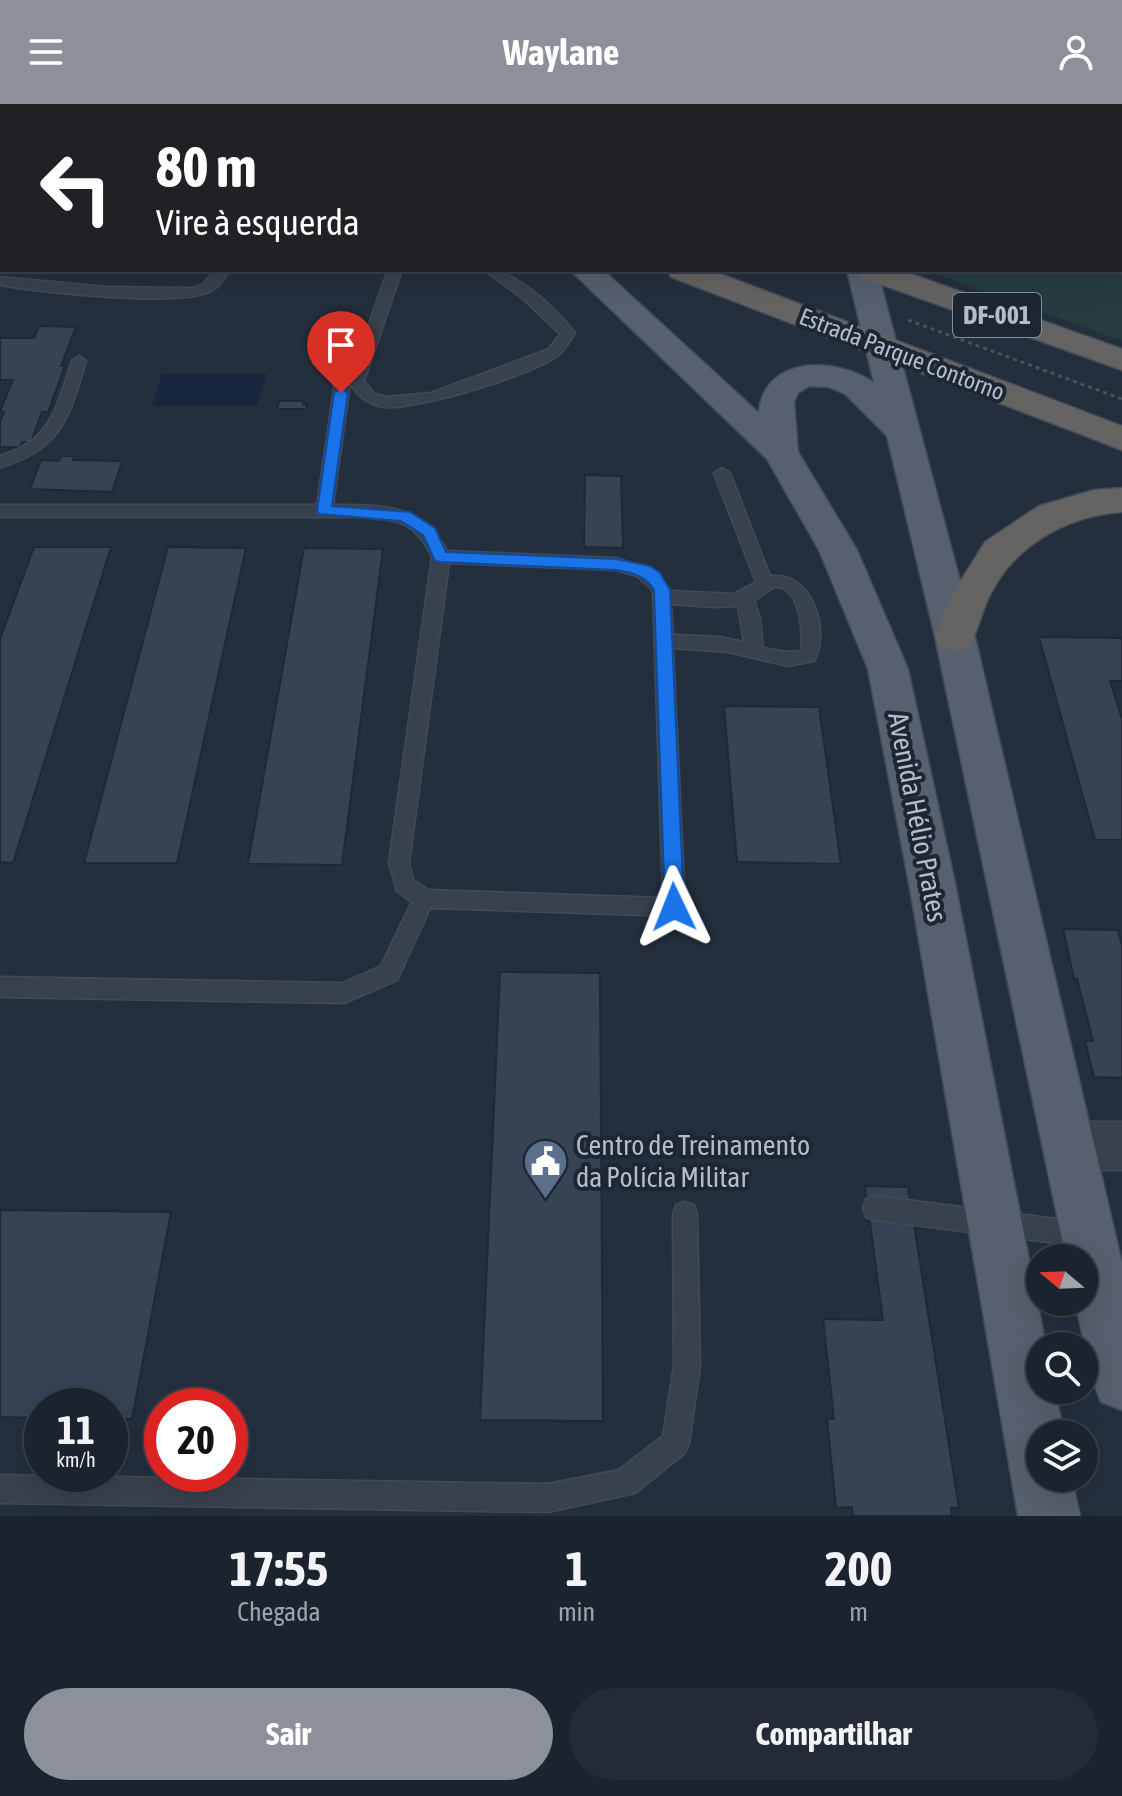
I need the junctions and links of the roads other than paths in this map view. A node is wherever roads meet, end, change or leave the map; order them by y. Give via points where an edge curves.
1 (221, 272) edge
2 (394, 272) edge
3 (494, 272) edge
4 (587, 272) edge
5 (689, 272) edge
6 (863, 272) edge
7 (877, 272) edge
8 (0, 281) edge
9 (889, 330) junction
10 (349, 334) dead end
11 (1122, 360) edge
12 (79, 361) dead end
13 (902, 431) junction
14 (1122, 439) edge
15 (780, 452) junction
16 (0, 462) edge
17 (722, 473) dead end
18 (1122, 500) edge
19 (0, 511) edge
20 (324, 511) junction
21 (441, 557) junction
22 (765, 584) junction
23 (662, 597) junction
24 (744, 598) junction
25 (955, 637) junction
26 (664, 641) junction
27 (754, 650) junction
28 (424, 899) junction
29 (0, 987) edge
30 (1067, 1146) junction
31 (1122, 1146) edge
32 (875, 1208) dead end
33 (685, 1214) dead end
34 (994, 1221) junction
35 (1088, 1235) junction
36 (1122, 1381) edge
37 (1031, 1420) edge
38 (0, 1489) edge
39 (1045, 1492) edge
40 (1049, 1516) edge

1 - 8 lane via 206,289 195,292
2 - 3 lane via 356,382 370,398 393,403 434,399 554,352 564,340 568,333
4 - 15 main road, Avenida Hélio Prates
5 - 9 highway, Estrada Parque Contorno / DF-001
6 - 9 main road
7 - 11 highway, DF-001
9 - 13 main road
9 - 14 highway, Estrada Parque Contorno / DF-001
10 - 20 lane
12 - 16 lane via 55,431 23,456
13 - 15 main road via 853,385 832,376 807,375 784,387 778,398
13 - 25 main road
15 - 34 main road, Avenida Hélio Prates via 838,550 888,669
17 - 22 lane
18 - 25 highway via 1052,515 998,551 969,598
19 - 20 lane
20 - 21 lane via 405,516 429,532
21 - 23 lane via 616,564 645,570
21 - 28 lane via 399,863 404,885
22 - 24 lane
22 - 27 lane via 782,581 803,599 811,649 798,660
23 - 24 lane
23 - 26 lane
24 - 27 lane
25 - 30 main road
26 - 27 lane
26 - 28 lane via 674,907
28 - 29 lane via 389,973 344,993
30 - 31 street
30 - 35 main road
32 - 34 lane
33 - 38 lane via 687,1366 675,1443 625,1483 548,1498
34 - 35 lane
34 - 37 main road, Avenida Hélio Prates
35 - 36 main road
39 - 40 main road

